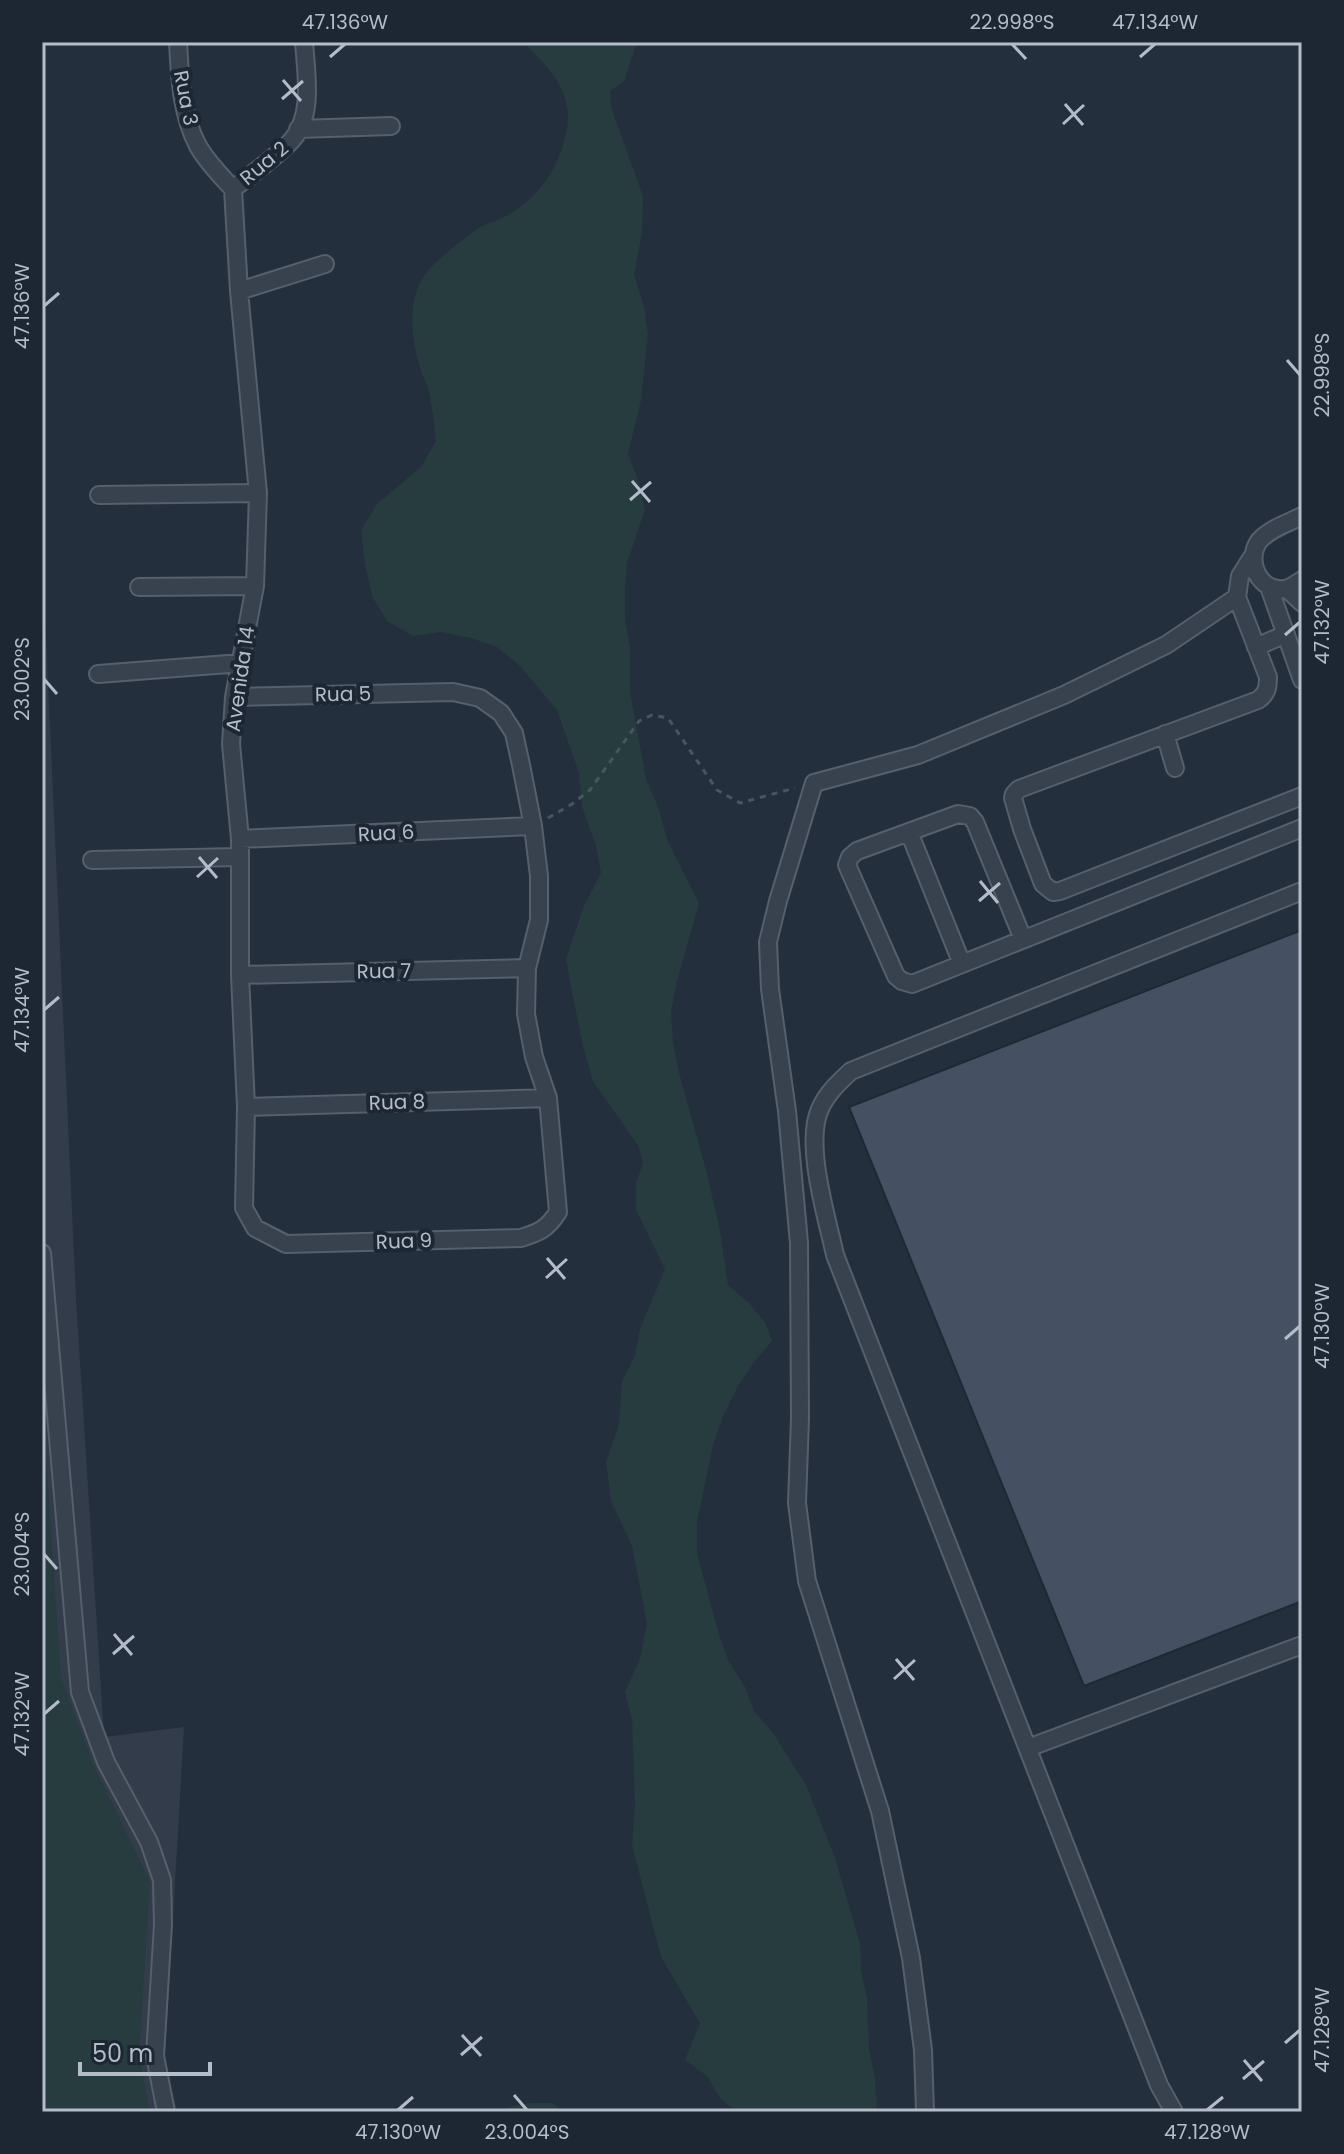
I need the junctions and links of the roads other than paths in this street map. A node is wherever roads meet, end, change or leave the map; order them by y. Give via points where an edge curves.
1 (178, 42) edge
2 (304, 42) edge
3 (391, 126) dead end
4 (298, 129) junction
5 (233, 189) junction
6 (325, 264) dead end
7 (239, 291) junction
8 (258, 493) junction
9 (99, 495) dead end
10 (1302, 516) edge
11 (1252, 557) junction
12 (1302, 580) edge
13 (255, 586) junction
14 (139, 587) dead end
15 (1269, 587) junction
16 (1287, 589) junction
17 (1237, 597) junction
18 (1302, 603) edge
19 (1286, 634) junction
20 (1256, 647) junction
21 (241, 663) junction
22 (98, 674) dead end
23 (1302, 680) edge
24 (234, 697) junction
25 (1165, 734) junction
26 (1175, 768) dead end
27 (1302, 796) edge
28 (533, 826) junction
29 (1302, 828) edge
30 (909, 832) junction
31 (240, 848) junction
32 (92, 860) dead end
33 (1302, 891) edge
34 (1023, 939) junction
35 (962, 964) junction
36 (527, 968) junction
37 (240, 975) junction
38 (548, 1098) junction
39 (246, 1107) junction
40 (286, 1244) joint
41 (42, 1253) edge
42 (42, 1261) edge
43 (1302, 1645) edge
44 (1028, 1748) junction
45 (166, 2112) edge
46 (925, 2112) edge
47 (1174, 2112) edge

1 - 5 street, Rua 3 via 187,120 198,147
2 - 4 street, Rua 2 via 307,93
3 - 4 street
4 - 5 street, Rua 2 via 292,140
5 - 7 street, Avenida 14
6 - 7 street
7 - 8 street, Avenida 14
8 - 9 street
8 - 13 street, Avenida 14
10 - 11 street via 1266,534
11 - 15 street
11 - 17 street via 1240,576
12 - 16 street
13 - 14 street
13 - 21 street, Avenida 14
15 - 16 street
15 - 19 street
16 - 18 street
17 - 20 street
17 - 46 street via 1166,645 1064,695 918,755 814,783 768,942 799,1243 797,1503 807,1581 880,1811 911,1958
19 - 20 street
19 - 23 street
20 - 25 street via 1268,677 1264,695
21 - 22 street
21 - 24 street, Avenida 14
24 - 28 street, Rua 5 via 453,692 480,698 501,713 514,733
24 - 31 street, Avenida 14 via 231,744
25 - 26 street
25 - 27 street via 1014,794 1022,829 1048,889 1060,891
28 - 31 street, Rua 6
28 - 36 street via 539,920
29 - 34 street
30 - 34 street via 958,814 970,816
30 - 35 street
30 - 35 street via 857,851 847,865 896,976 912,984
31 - 32 street, Rua 6
31 - 37 street, Avenida 14
33 - 44 street via 851,1071 832,1088 819,1111 819,1185 835,1255
34 - 35 street
36 - 37 street, Rua 7
36 - 38 street via 526,1014
37 - 39 street, Avenida 14
38 - 39 street, Rua 8
38 - 40 street, Rua 9 via 558,1212 541,1232 521,1238
39 - 40 street, Avenida 14 via 244,1208 255,1228
41 - 42 street
42 - 45 street via 80,1692 106,1762 149,1842 162,1880 155,2056
43 - 44 street
44 - 47 street

